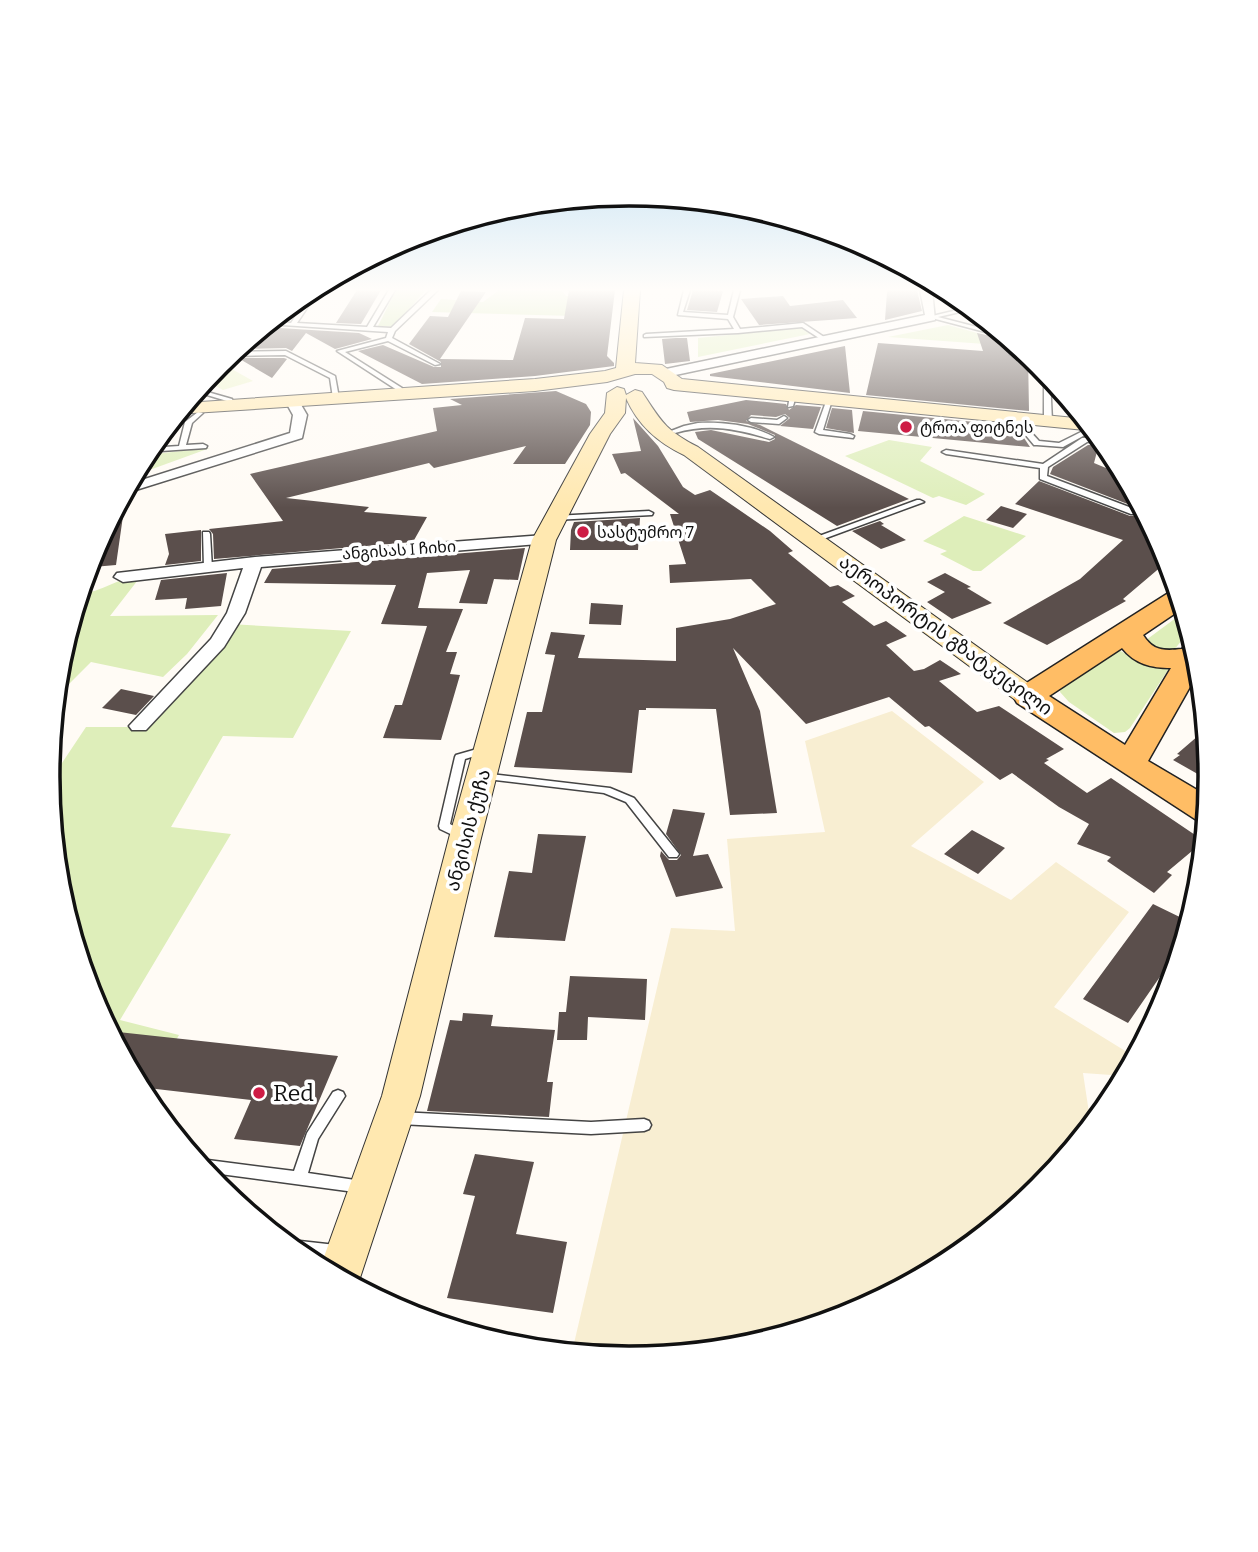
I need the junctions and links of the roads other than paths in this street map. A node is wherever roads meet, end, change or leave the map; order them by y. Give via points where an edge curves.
1 (304, 362) edge
2 (358, 362) edge
3 (434, 362) edge
4 (634, 362) edge
5 (636, 362) edge
6 (741, 362) edge
7 (437, 364) dead end
8 (634, 368) junction
9 (643, 390) junction
10 (1048, 391) edge
11 (208, 393) edge
12 (400, 394) junction
13 (336, 398) junction
14 (825, 403) junction
15 (232, 406) junction
16 (296, 406) junction
17 (193, 411) edge
18 (193, 411) edge
19 (190, 414) edge
20 (784, 418) dead end
21 (1002, 418) junction
22 (751, 420) dead end
23 (1048, 422) junction
24 (1078, 425) edge
25 (815, 430) dead end
26 (675, 431) junction
27 (1083, 432) edge
28 (850, 436) dead end
29 (771, 437) dead end
30 (821, 438) dead end
31 (1089, 440) edge
32 (203, 446) dead end
33 (182, 447) junction
34 (163, 449) edge
35 (691, 451) junction
36 (946, 452) dead end
37 (1044, 466) junction
38 (139, 486) edge
39 (920, 502) dead end
40 (1133, 512) dead end
41 (649, 513) dead end
42 (549, 529) junction
43 (206, 534) dead end
44 (815, 539) junction
45 (255, 562) junction
46 (208, 568) junction
47 (123, 578) dead end
48 (1171, 604) edge
49 (1127, 632) junction
50 (1186, 655) edge
51 (1188, 663) edge
52 (1028, 696) junction
53 (139, 726) dead end
54 (486, 762) junction
55 (1130, 764) junction
56 (1197, 805) edge
57 (673, 853) dead end
58 (338, 1096) dead end
59 (394, 1118) junction
60 (644, 1125) dead end
61 (216, 1168) edge
62 (299, 1178) junction
63 (368, 1187) junction
64 (342, 1268) edge

1 - 13 lane via 333,377
2 - 12 lane via 400,389
3 - 7 lane
4 - 8 street
5 - 8 street
6 - 9 street
8 - 9 street
8 - 9 street
9 - 12 street via 535,385
9 - 14 street via 725,389
9 - 16 street via 578,388
9 - 26 street, აეროპორტის გზატკეცილი
9 - 35 street, აეროპორტის გზატკეცილი via 646,418 667,440
9 - 42 street, ანგისის ქუჩა via 615,413 600,434
10 - 23 lane
11 - 15 lane via 230,400
12 - 13 street
13 - 15 street
14 - 21 street
14 - 28 lane via 819,432
15 - 17 street
16 - 18 street
16 - 38 street via 300,415 297,435
19 - 33 lane
20 - 22 lane via 779,422
21 - 23 street
21 - 27 lane via 1027,431 1037,443 1060,445
23 - 24 street
25 - 30 lane via 813,436
26 - 29 lane via 715,425 746,428
26 - 35 street, აეროპორტის გზატკეცილი
31 - 37 lane
32 - 33 lane
33 - 34 lane
35 - 44 street, აეროპორტის გზატკეცილი
36 - 37 lane
37 - 40 lane via 1043,477
39 - 44 lane
41 - 42 lane
42 - 45 street, ანგისას I ჩიხი
42 - 54 street, ანგისის ქუჩა
43 - 46 lane
44 - 52 street, აეროპორტის გზატკეცილი
45 - 46 street, ანგისას I ჩიხი
45 - 53 street via 229,624 204,658
46 - 47 street, ანგისას I ჩიხი
48 - 49 main road
49 - 50 main road via 1136,651 1148,657 1161,660
49 - 52 main road
51 - 55 main road
52 - 55 main road, აეროპორტის გზატკეცილი
54 - 57 lane via 606,789 630,800
54 - 59 street, ანგისის ქუჩა
55 - 56 main road, აეროპორტის გზატკეცილი
58 - 62 lane via 313,1137
59 - 60 lane via 592,1128
59 - 63 street, ანგისის ქუჩა
61 - 62 lane
62 - 63 lane
63 - 64 street, ანგისის ქუჩა

